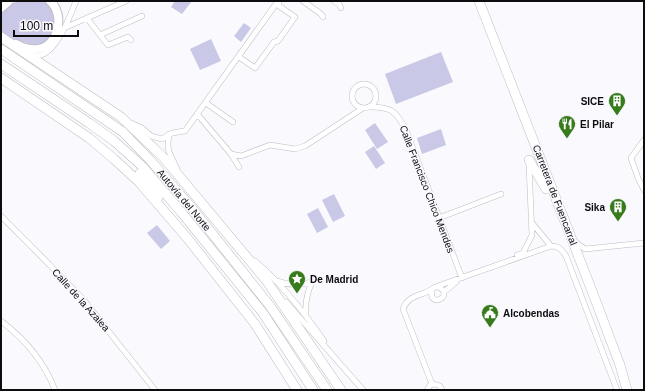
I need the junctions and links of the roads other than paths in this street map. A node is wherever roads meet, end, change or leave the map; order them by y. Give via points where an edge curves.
1 (9, 1) edge
2 (50, 1) edge
3 (76, 1) edge
4 (126, 1) edge
5 (279, 1) edge
6 (303, 1) edge
7 (334, 1) edge
8 (474, 1) edge
9 (479, 1) edge
10 (1, 8) edge
11 (341, 8) dead end
12 (142, 16) dead end
13 (323, 17) dead end
14 (87, 18) junction
15 (64, 28) junction
16 (100, 35) junction
17 (1, 37) edge
18 (131, 40) dead end
19 (22, 47) junction
20 (1, 49) edge
21 (239, 56) junction
22 (1, 64) edge
23 (1, 78) edge
24 (376, 98) junction
25 (206, 103) junction
26 (353, 103) junction
27 (370, 106) junction
28 (384, 107) junction
29 (363, 108) junction
30 (198, 114) junction
31 (351, 117) junction
32 (121, 118) junction
33 (233, 122) dead end
34 (123, 132) junction
35 (169, 134) junction
36 (644, 140) edge
37 (114, 141) junction
38 (232, 154) junction
39 (529, 160) joint
40 (239, 167) dead end
41 (182, 178) junction
42 (546, 189) junction
43 (644, 190) edge
44 (500, 194) dead end
45 (1, 216) edge
46 (439, 218) junction
47 (532, 224) junction
48 (188, 239) junction
49 (573, 241) junction
50 (644, 243) edge
51 (551, 246) junction
52 (239, 248) junction
53 (502, 263) junction
54 (254, 266) junction
55 (462, 278) junction
56 (266, 280) junction
57 (278, 282) junction
58 (438, 287) junction
59 (444, 292) junction
60 (432, 293) junction
61 (306, 315) junction
62 (1, 321) edge
63 (335, 358) junction
64 (432, 384) junction
65 (341, 389) edge
66 (55, 390) edge
67 (155, 390) edge
68 (297, 390) edge
69 (314, 390) edge
70 (327, 390) edge
71 (363, 390) edge
72 (427, 390) edge
73 (442, 390) edge
74 (617, 390) edge
75 (622, 390) edge
76 (627, 390) edge

1 - 10 main road
2 - 19 main road via 58,13 57,32 47,45 38,49
3 - 15 street
4 - 14 street
5 - 21 street
5 - 21 street via 279,6 295,17 278,41 274,42 255,68
6 - 13 street
7 - 11 street
8 - 42 highway, Carretera de Fuencarral
9 - 49 highway, Carretera de Fuencarral
12 - 16 street
14 - 15 street
14 - 16 street
15 - 19 street via 46,53 34,56
16 - 18 street via 108,45 128,36
17 - 19 main road
17 - 32 highway
20 - 34 highway, Autovía del Norte
21 - 25 street
22 - 37 highway, Autovía del Norte
23 - 48 highway via 61,118 114,158 139,182
24 - 26 street via 374,88 358,85 353,91
24 - 27 street
24 - 28 street, Calle Francisco Chico Mendes
25 - 30 street
25 - 33 street
26 - 29 street
26 - 31 street
27 - 28 street
27 - 29 street
28 - 46 street, Calle Francisco Chico Mendes via 396,114 406,130
29 - 31 street
30 - 35 street via 185,132
30 - 38 street
31 - 38 street via 305,146 295,149 270,145 241,156
32 - 35 street via 142,128 151,136 162,138
32 - 41 highway
34 - 54 highway via 132,136 177,178
34 - 70 highway, Autovía del Norte via 190,207 270,306
35 - 41 street via 168,153
36 - 43 street via 631,158
37 - 48 highway via 146,179
37 - 69 highway, Autovía del Norte via 142,166 223,263 263,313
38 - 40 street
39 - 42 highway
39 - 47 street
41 - 52 highway
42 - 75 highway, Carretera de Fuencarral
44 - 46 street
45 - 67 street, Calle de la Azalea via 83,299
46 - 55 street, Calle Francisco Chico Mendes
47 - 51 street
47 - 53 street via 532,235 523,253
48 - 68 highway via 255,324
49 - 50 street via 585,249
49 - 76 highway, Carretera de Fuencarral via 620,364
51 - 53 street
51 - 74 street via 562,249 566,256
52 - 54 highway
52 - 57 street
53 - 55 street
54 - 56 highway
55 - 58 street
55 - 59 street
56 - 63 street
56 - 65 highway
57 - 61 street
57 - 61 street via 299,285 312,282 305,306
58 - 59 street
58 - 60 street via 435,287
59 - 60 street via 444,296 438,300 434,300
60 - 64 street via 412,297 403,309
61 - 63 street
62 - 66 street via 39,358
63 - 71 street
64 - 72 street
64 - 73 street via 437,384

